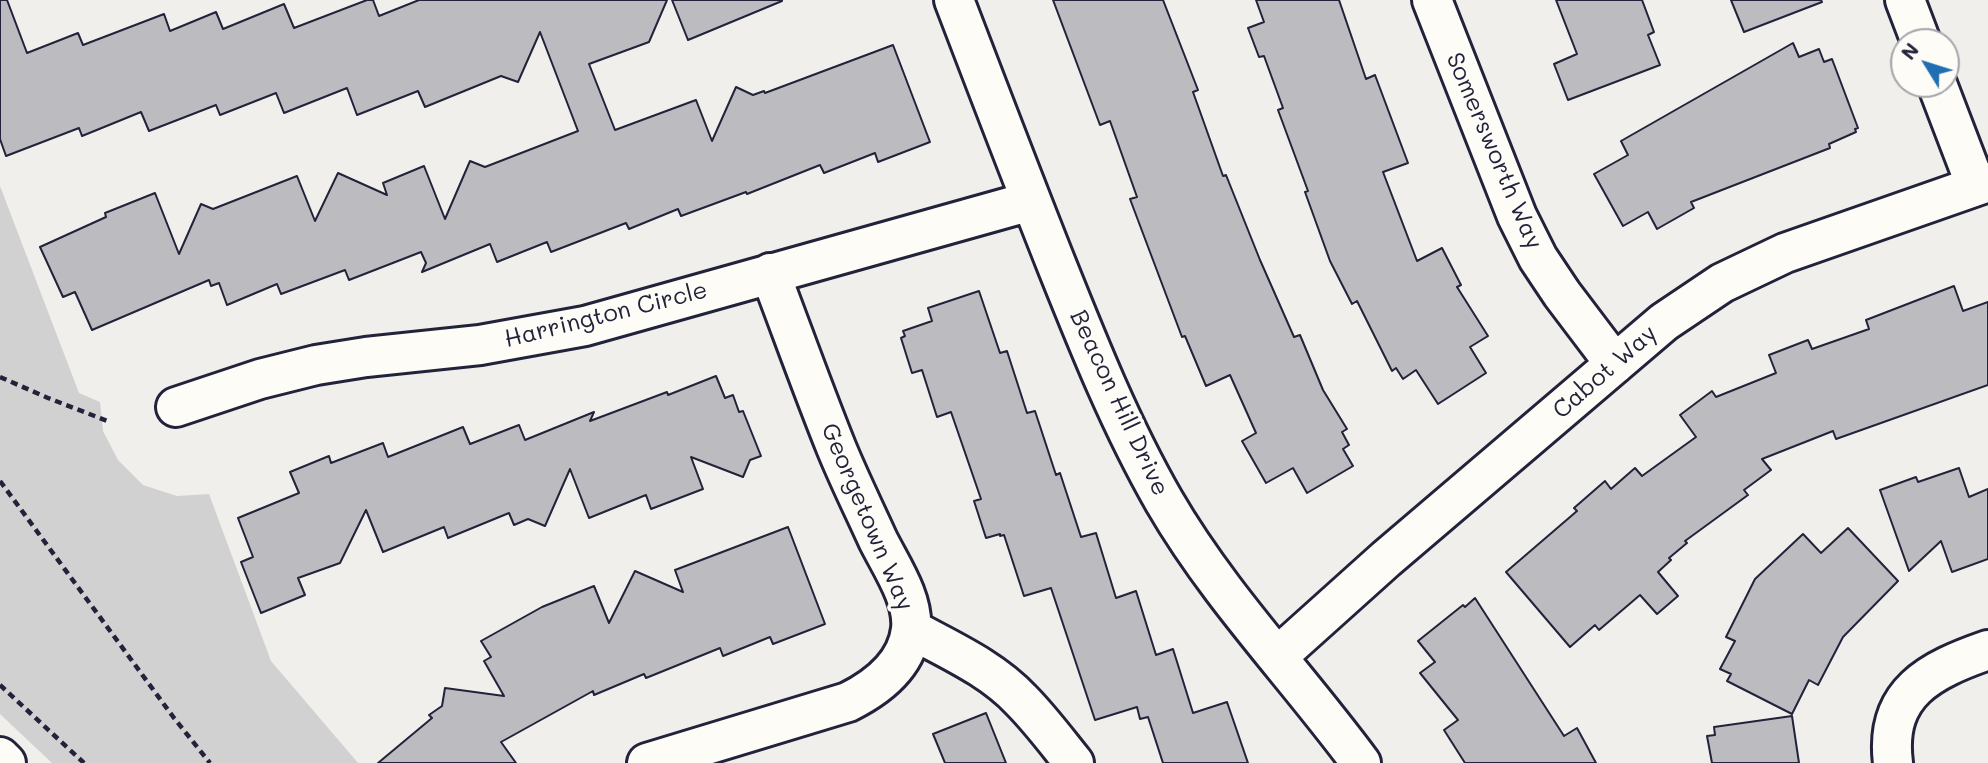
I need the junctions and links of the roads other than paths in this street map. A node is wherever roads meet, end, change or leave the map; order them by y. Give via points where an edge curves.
1 (954, 0) edge
2 (1432, 0) edge
3 (1905, 0) edge
4 (1916, 28) edge
5 (1943, 98) edge
6 (1982, 184) edge
7 (1031, 201) junction
8 (769, 273) junction
9 (1615, 364) junction
10 (176, 407) dead end
11 (911, 629) junction
12 (1988, 650) edge
13 (1278, 656) junction
14 (0, 757) edge
15 (6, 763) edge
16 (647, 763) edge
17 (1074, 763) edge
18 (1361, 763) edge
19 (1893, 763) edge

1 - 7 street, Beacon Hill Drive
2 - 9 street, Somersworth Way via 1538,258
3 - 4 street
5 - 6 street
6 - 9 street, Cabot Way via 1751,268 1696,298
7 - 8 street, Harrington Circle
7 - 13 street, Beacon Hill Drive via 1134,447 1193,548
8 - 10 street, Harrington Circle via 585,326 480,345 316,365
8 - 11 street, Georgetown Way via 836,448 907,600
9 - 13 street, Cabot Way
11 - 16 street, Georgetown Way via 899,662 870,691 814,713
11 - 17 street via 1003,683
12 - 19 street via 1949,663 1913,689 1895,725
13 - 18 street, Beacon Hill Drive
14 - 15 street

